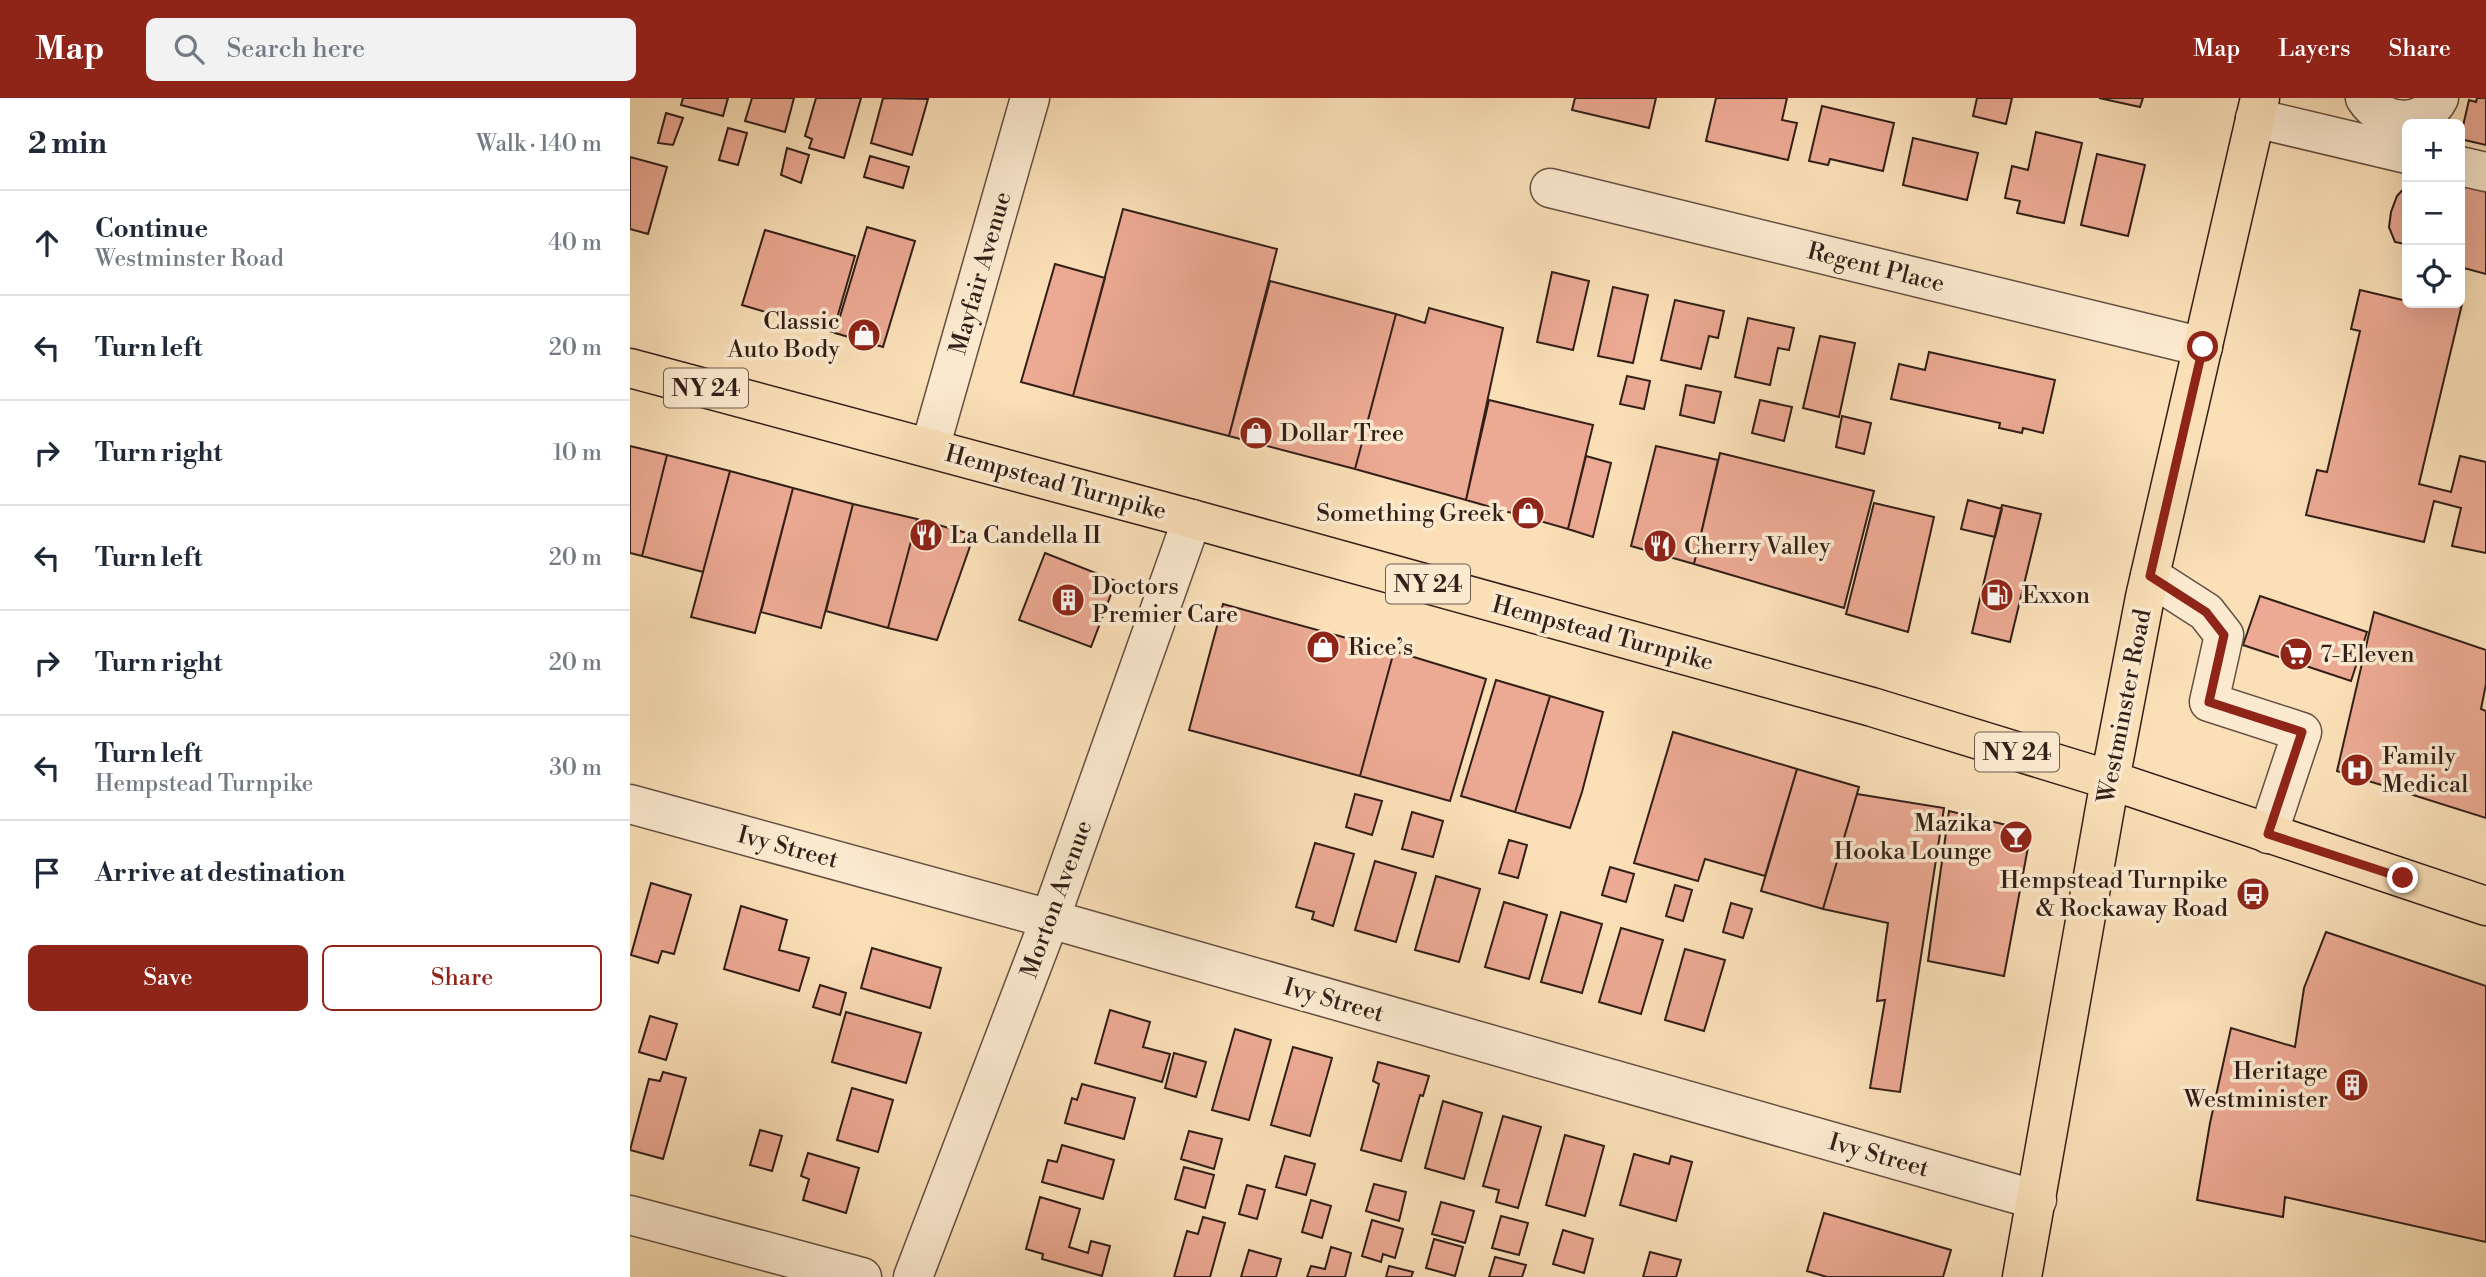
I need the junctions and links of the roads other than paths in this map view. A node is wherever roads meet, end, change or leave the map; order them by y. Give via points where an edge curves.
1 (1030, 98) edge
2 (2365, 98) edge
3 (2439, 98) edge
4 (2257, 108) edge
5 (2402, 152) edge
6 (2465, 167) edge
7 (2486, 173) edge
8 (1550, 188) dead end
9 (2203, 347) junction
10 (630, 368) edge
11 (930, 448) junction
12 (1192, 519) junction
13 (2150, 576) junction
14 (2110, 780) junction
15 (630, 804) edge
16 (2268, 834) junction
17 (2486, 906) edge
18 (1049, 919) junction
19 (2037, 1200) junction
20 (630, 1215) edge
21 (862, 1277) edge
22 (914, 1277) edge
23 (2022, 1277) edge

1 - 11 street, Mayfair Avenue
2 - 3 street via 2376,111 2401,121 2427,113
4 - 5 street
4 - 9 main road, Westminster Road
6 - 7 street
8 - 9 street, Regent Place
9 - 13 main road, Westminster Road
10 - 11 main road, Hempstead Turnpike / NY 24
11 - 12 main road, Hempstead Turnpike / NY 24
12 - 14 main road, Hempstead Turnpike / NY 24 via 1872,707
12 - 18 street, Morton Avenue
13 - 14 main road, Westminster Road
13 - 16 street via 2206,612 2224,635 2209,702 2302,732
14 - 16 main road, Hempstead Turnpike / NY 24
14 - 19 main road, Westminster Road
15 - 18 street, Ivy Street
16 - 17 main road, Hempstead Turnpike / NY 24
18 - 19 street, Ivy Street
18 - 22 street, Morton Avenue
19 - 23 main road, Westminster Road
20 - 21 street

